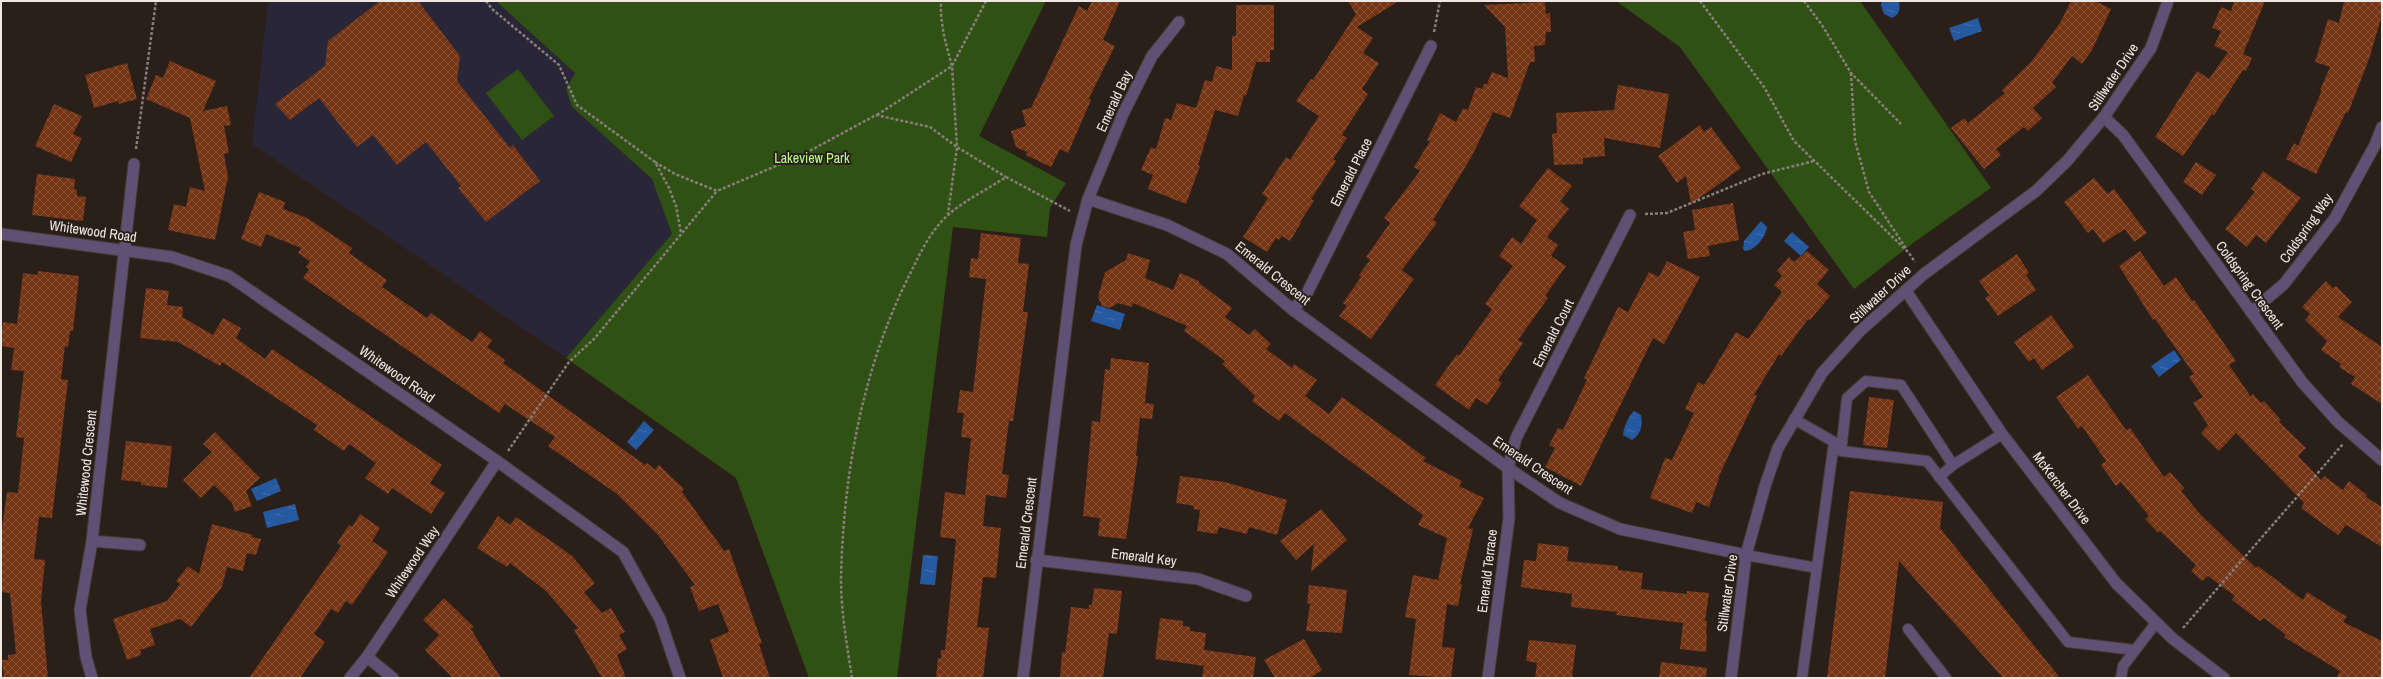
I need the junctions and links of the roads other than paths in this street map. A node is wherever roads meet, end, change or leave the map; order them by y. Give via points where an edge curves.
1 (2168, 1) edge
2 (1179, 22) dead end
3 (1431, 46) road end
4 (2104, 117) junction
5 (2382, 127) edge
6 (2378, 146) edge
7 (134, 164) road end
8 (1088, 199) junction
9 (1630, 215) road end
10 (1, 234) edge
11 (124, 251) junction
12 (1906, 291) junction
13 (1293, 310) junction
14 (2251, 312) junction
15 (1794, 418) junction
16 (2002, 434) junction
17 (1834, 442) junction
18 (1840, 451) junction
19 (2382, 460) edge
20 (497, 461) junction
21 (1953, 465) junction
22 (1508, 468) junction
23 (1939, 477) junction
24 (92, 541) junction
25 (140, 545) dead end
26 (1746, 555) junction
27 (1036, 560) junction
28 (1817, 568) junction
29 (1246, 596) dead end
30 (2156, 623) junction
31 (1908, 629) dead end
32 (2135, 650) junction
33 (367, 657) junction
34 (92, 678) edge
35 (350, 678) edge
36 (394, 678) edge
37 (680, 678) edge
38 (1023, 678) edge
39 (1488, 678) edge
40 (1730, 678) edge
41 (1802, 678) edge
42 (1946, 678) edge
43 (2121, 678) edge
44 (2224, 678) edge

1 - 4 street, Stillwater Drive via 2151,48
2 - 8 street, Emerald Bay via 1152,56 1123,114
3 - 13 street, Emerald Place via 1307,293
4 - 12 street, Stillwater Drive via 2067,161 2036,191 1924,274
4 - 14 street, Coldspring Crescent via 2123,135
5 - 6 street, Coldspring Way
6 - 14 street, Coldspring Way via 2335,218 2284,284
7 - 11 street, Whitewood Crescent
8 - 13 street, Emerald Crescent via 1167,225 1227,254
8 - 27 street, Emerald Crescent via 1076,245
9 - 22 street, Emerald Court via 1516,438
10 - 11 street, Whitewood Road
11 - 20 street, Whitewood Road via 172,257 229,276
11 - 24 street, Whitewood Crescent
12 - 15 street, Stillwater Drive via 1860,331 1822,373
12 - 16 street, McKercher Drive
13 - 22 street, Emerald Crescent
14 - 19 street, Coldspring Crescent via 2302,382 2338,422
15 - 17 lane
15 - 26 street, Stillwater Drive via 1778,448
16 - 21 lane
16 - 30 street, McKercher Drive via 2116,583
17 - 18 lane
17 - 28 lane
18 - 21 lane via 1847,398 1866,381 1900,385
18 - 23 lane via 1927,461
20 - 33 street, Whitewood Way
20 - 37 street, Whitewood Road via 623,552 660,619
21 - 23 lane
22 - 26 street, Emerald Crescent via 1560,503 1620,529
22 - 39 street, Emerald Terrace via 1509,518
23 - 32 lane via 2068,642
24 - 25 street
24 - 34 street, Whitewood Crescent via 80,610 86,656
26 - 28 lane
26 - 40 street, Stillwater Drive
27 - 29 street, Emerald Key via 1198,579
27 - 38 street, Emerald Crescent
28 - 41 lane
30 - 32 lane
30 - 44 street, McKercher Drive
31 - 42 lane
32 - 43 lane via 2123,666
33 - 35 street, Whitewood Way
33 - 36 street

